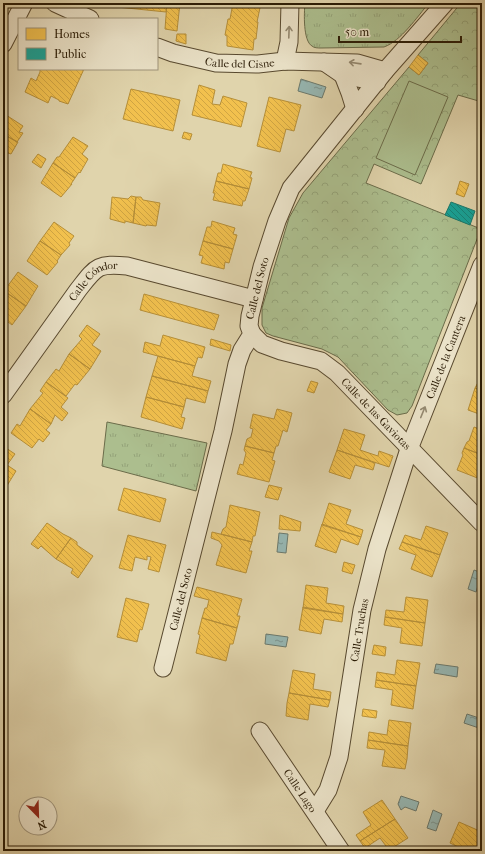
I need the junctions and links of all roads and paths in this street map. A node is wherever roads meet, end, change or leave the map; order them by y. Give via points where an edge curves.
1 (24, 3) edge
2 (55, 3) edge
3 (290, 3) edge
4 (445, 3) edge
5 (88, 18) edge
6 (3, 44) edge
7 (158, 47) edge
8 (285, 61) junction
9 (324, 62) junction
10 (343, 75) junction
11 (381, 77) junction
12 (355, 109) junction
13 (482, 264) edge
14 (254, 299) junction
15 (252, 334) junction
16 (3, 395) edge
17 (409, 449) junction
18 (482, 523) edge
19 (163, 668) dead end
20 (260, 731) dead end
21 (315, 811) junction
22 (341, 851) edge

1 - 6 street
2 - 5 street
8 -> 3 street via 289,42
4 - 11 street, Calle del Soto
7 - 8 street, Calle del Cisne via 216,63 258,64
8 - 9 street, Calle del Cisne
9 - 10 street
11 -> 9 street, Calle del Cisne via 356,63
10 - 11 street
10 - 12 street
11 - 12 street, Calle del Soto
12 - 14 street, Calle del Soto via 291,188 277,221
17 -> 13 street, Calle de la Cantera
14 - 15 street, Calle del Soto via 249,326
14 - 16 street, Calle Cóndor via 127,266 110,264 100,267 78,290
15 - 17 street, Calle de las Gaviotas via 262,344 321,361 337,373
15 - 19 street, Calle del Soto via 237,364 223,431
17 - 18 street, Calle de las Gaviotas
17 - 21 street, Calle Truchas via 377,550 362,610 339,757 328,790
20 - 21 street, Calle Lago
21 - 22 street, Calle Lago

